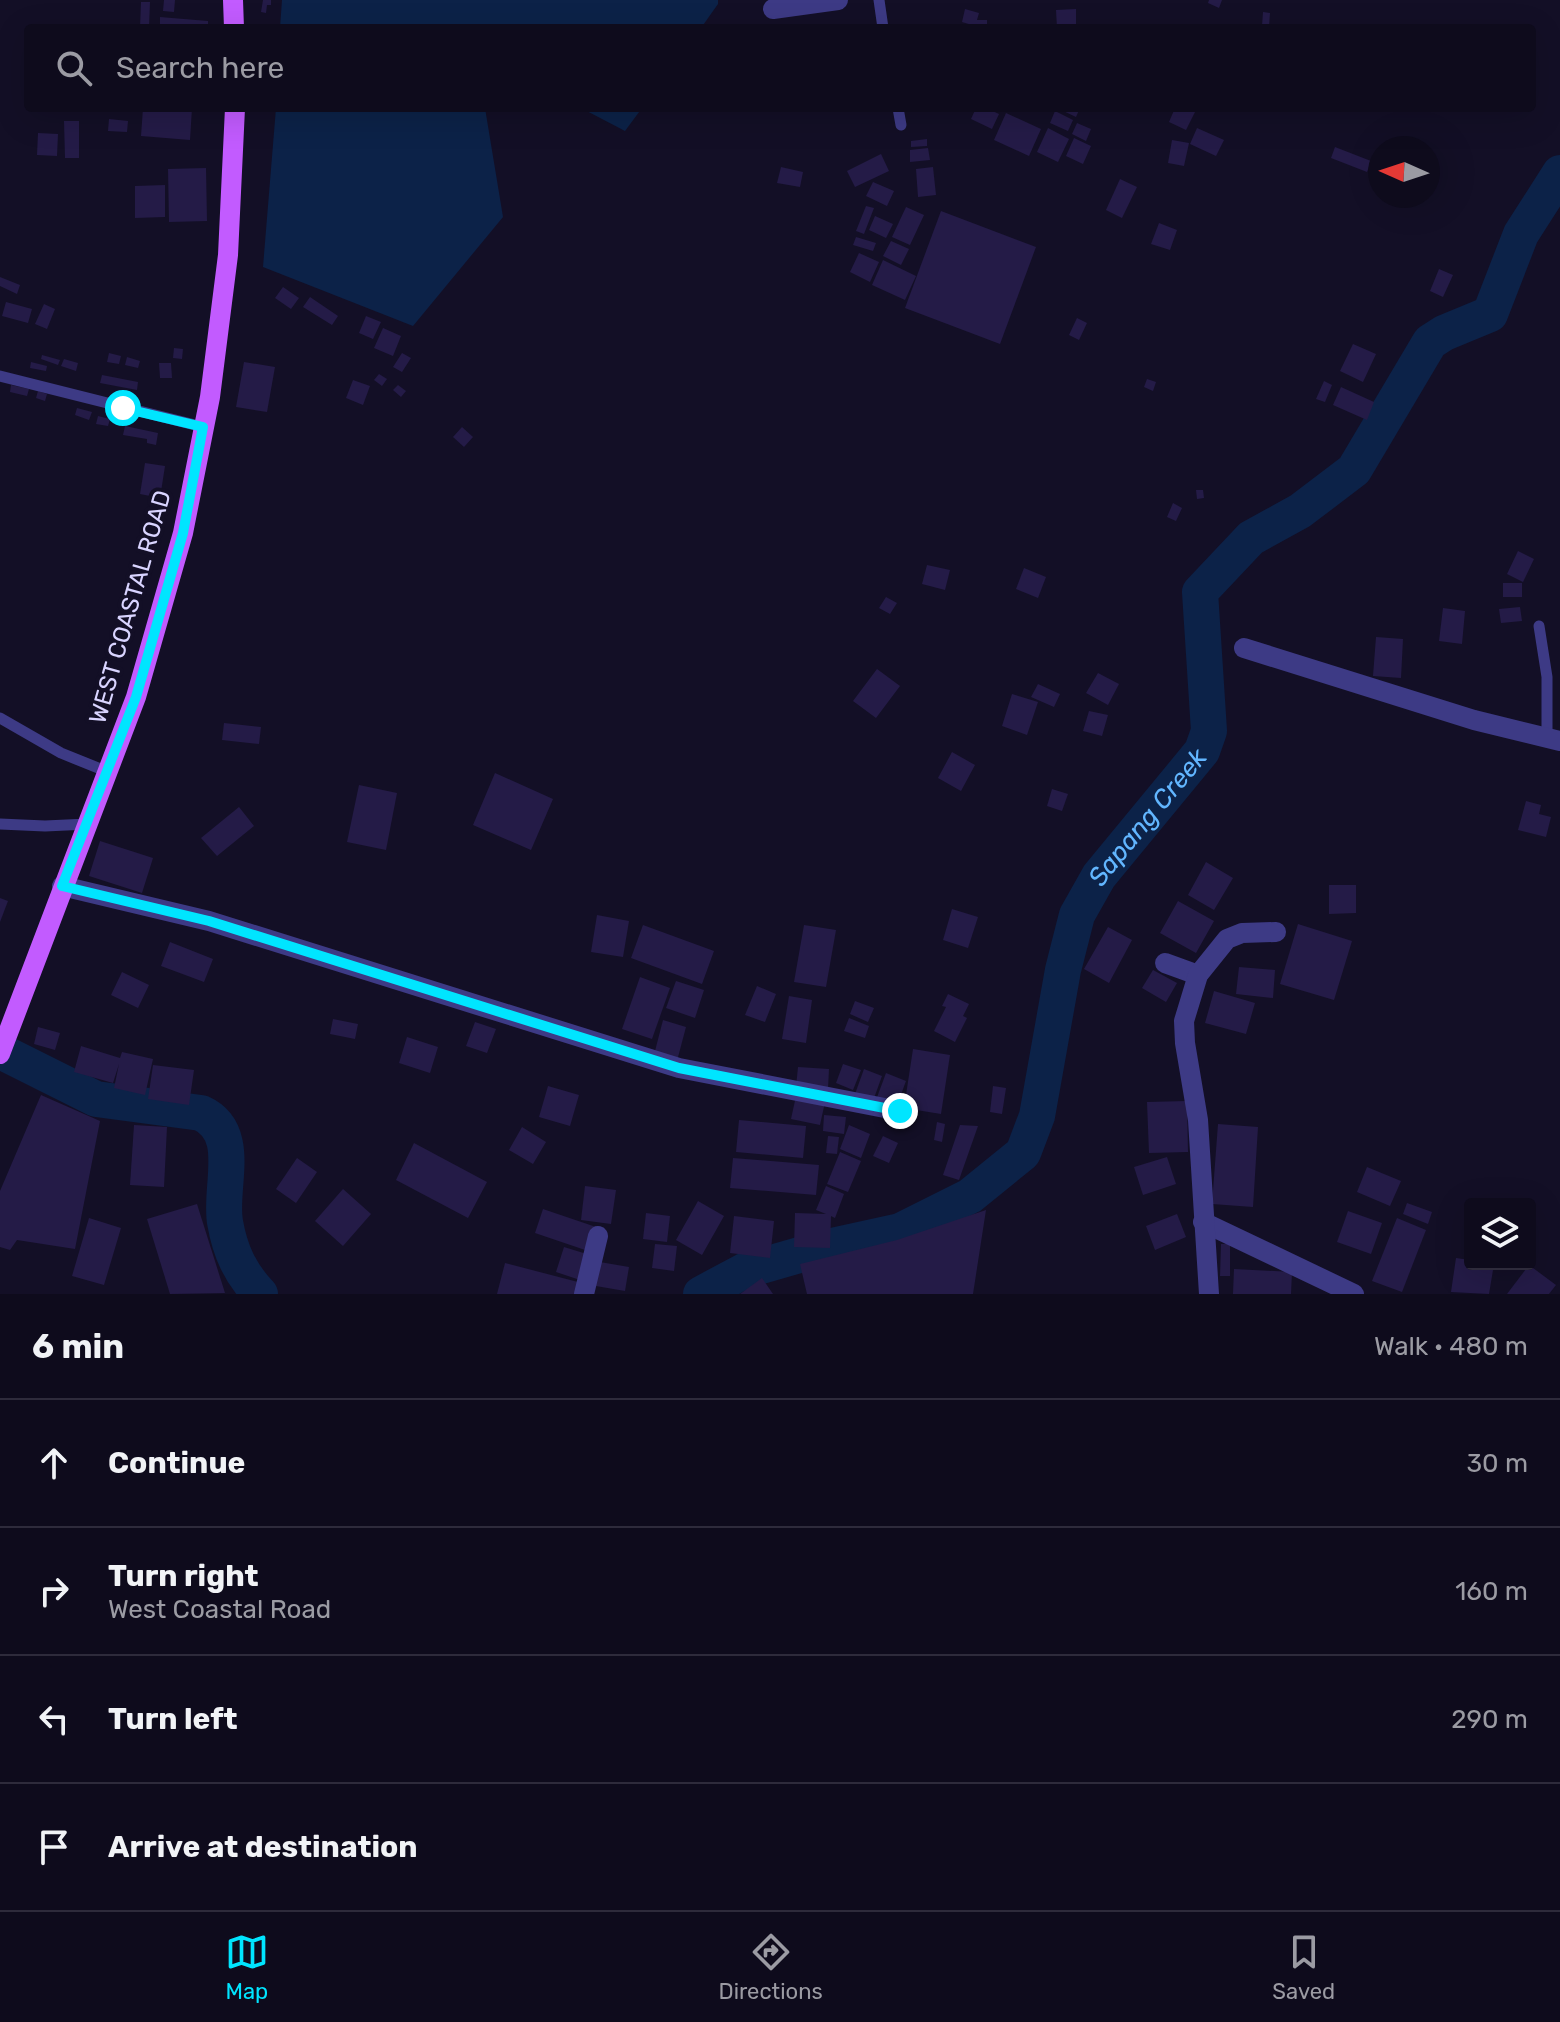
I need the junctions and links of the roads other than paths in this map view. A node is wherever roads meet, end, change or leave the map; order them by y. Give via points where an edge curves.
1 (233, 0) edge
2 (838, 0) edge
3 (879, 0) edge
4 (773, 9) dead end
5 (234, 24) edge
6 (882, 24) edge
7 (235, 112) edge
8 (899, 112) edge
9 (901, 125) dead end
10 (0, 376) edge
11 (203, 427) junction
12 (1539, 626) dead end
13 (1244, 648) dead end
14 (0, 718) edge
15 (1554, 739) edge
16 (108, 772) junction
17 (0, 824) edge
18 (88, 824) junction
19 (62, 886) junction
20 (1276, 932) dead end
21 (1165, 963) dead end
22 (1198, 975) junction
23 (0, 1054) edge
24 (900, 1111) dead end
25 (1203, 1222) junction
26 (598, 1236) dead end
27 (584, 1294) edge
28 (1209, 1294) edge
29 (1354, 1294) edge

1 - 5 main road
2 - 4 street
3 - 6 lane
7 - 11 main road, WEST COASTAL ROAD via 228,255
8 - 9 lane
10 - 11 lane
11 - 16 main road, WEST COASTAL ROAD via 183,533 136,697
12 - 15 lane
13 - 15 street via 1474,720
14 - 16 lane via 61,753
16 - 18 main road, WEST COASTAL ROAD
17 - 18 lane
18 - 19 main road, WEST COASTAL ROAD
19 - 23 main road, WEST COASTAL ROAD
19 - 24 street via 209,921 679,1068
20 - 22 street via 1227,939
21 - 22 street
22 - 25 street via 1184,1021 1198,1120
25 - 28 street
25 - 29 street
26 - 27 street

